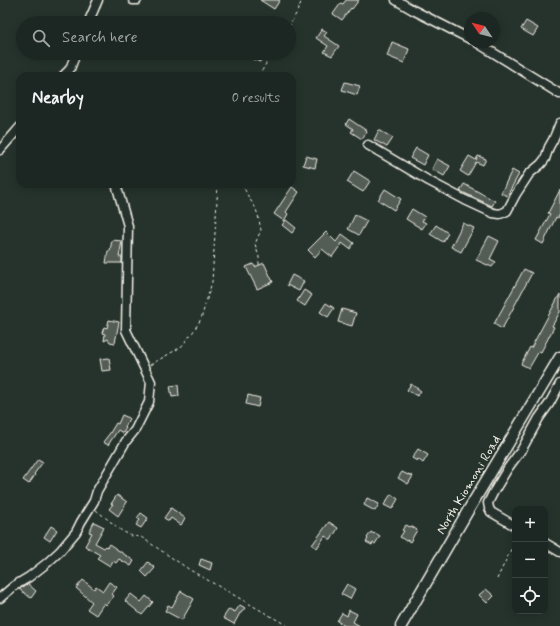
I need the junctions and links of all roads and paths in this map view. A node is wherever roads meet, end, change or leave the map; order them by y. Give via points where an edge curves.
1 (98, 0) edge
2 (133, 0) edge
3 (137, 0) edge
4 (302, 0) edge
5 (396, 0) edge
6 (91, 16) edge
7 (295, 16) edge
8 (464, 36) edge
9 (486, 48) edge
10 (74, 60) edge
11 (268, 60) edge
12 (71, 72) edge
13 (261, 72) edge
14 (560, 94) edge
15 (560, 123) edge
16 (16, 132) edge
17 (368, 145) dead end
18 (0, 150) edge
19 (117, 188) edge
20 (218, 188) edge
21 (244, 188) edge
22 (259, 265) dead end
23 (560, 357) edge
24 (144, 368) junction
25 (560, 384) edge
26 (94, 501) junction
27 (512, 524) edge
28 (515, 542) edge
29 (548, 545) edge
30 (560, 552) edge
31 (497, 579) dead end
32 (0, 598) edge
33 (288, 626) edge
34 (401, 626) edge

1 - 6 street
2 - 3 street
4 - 7 path
5 - 8 street
9 - 14 street
10 - 12 street
11 - 13 path
15 - 17 street via 545,158 529,174 507,211 500,214 465,200
16 - 18 street
19 - 24 street via 128,226 126,330
20 - 24 path via 212,282 201,319 181,347
21 - 22 path via 256,208 261,230 255,244
23 - 34 main road, North Kiomoni Road
24 - 26 street via 151,382 149,402 135,430 97,491
25 - 27 street via 488,503 491,512
26 - 32 street via 76,532 60,551
26 - 33 path via 97,511 122,531 141,537 190,570
28 - 31 path
29 - 30 street

